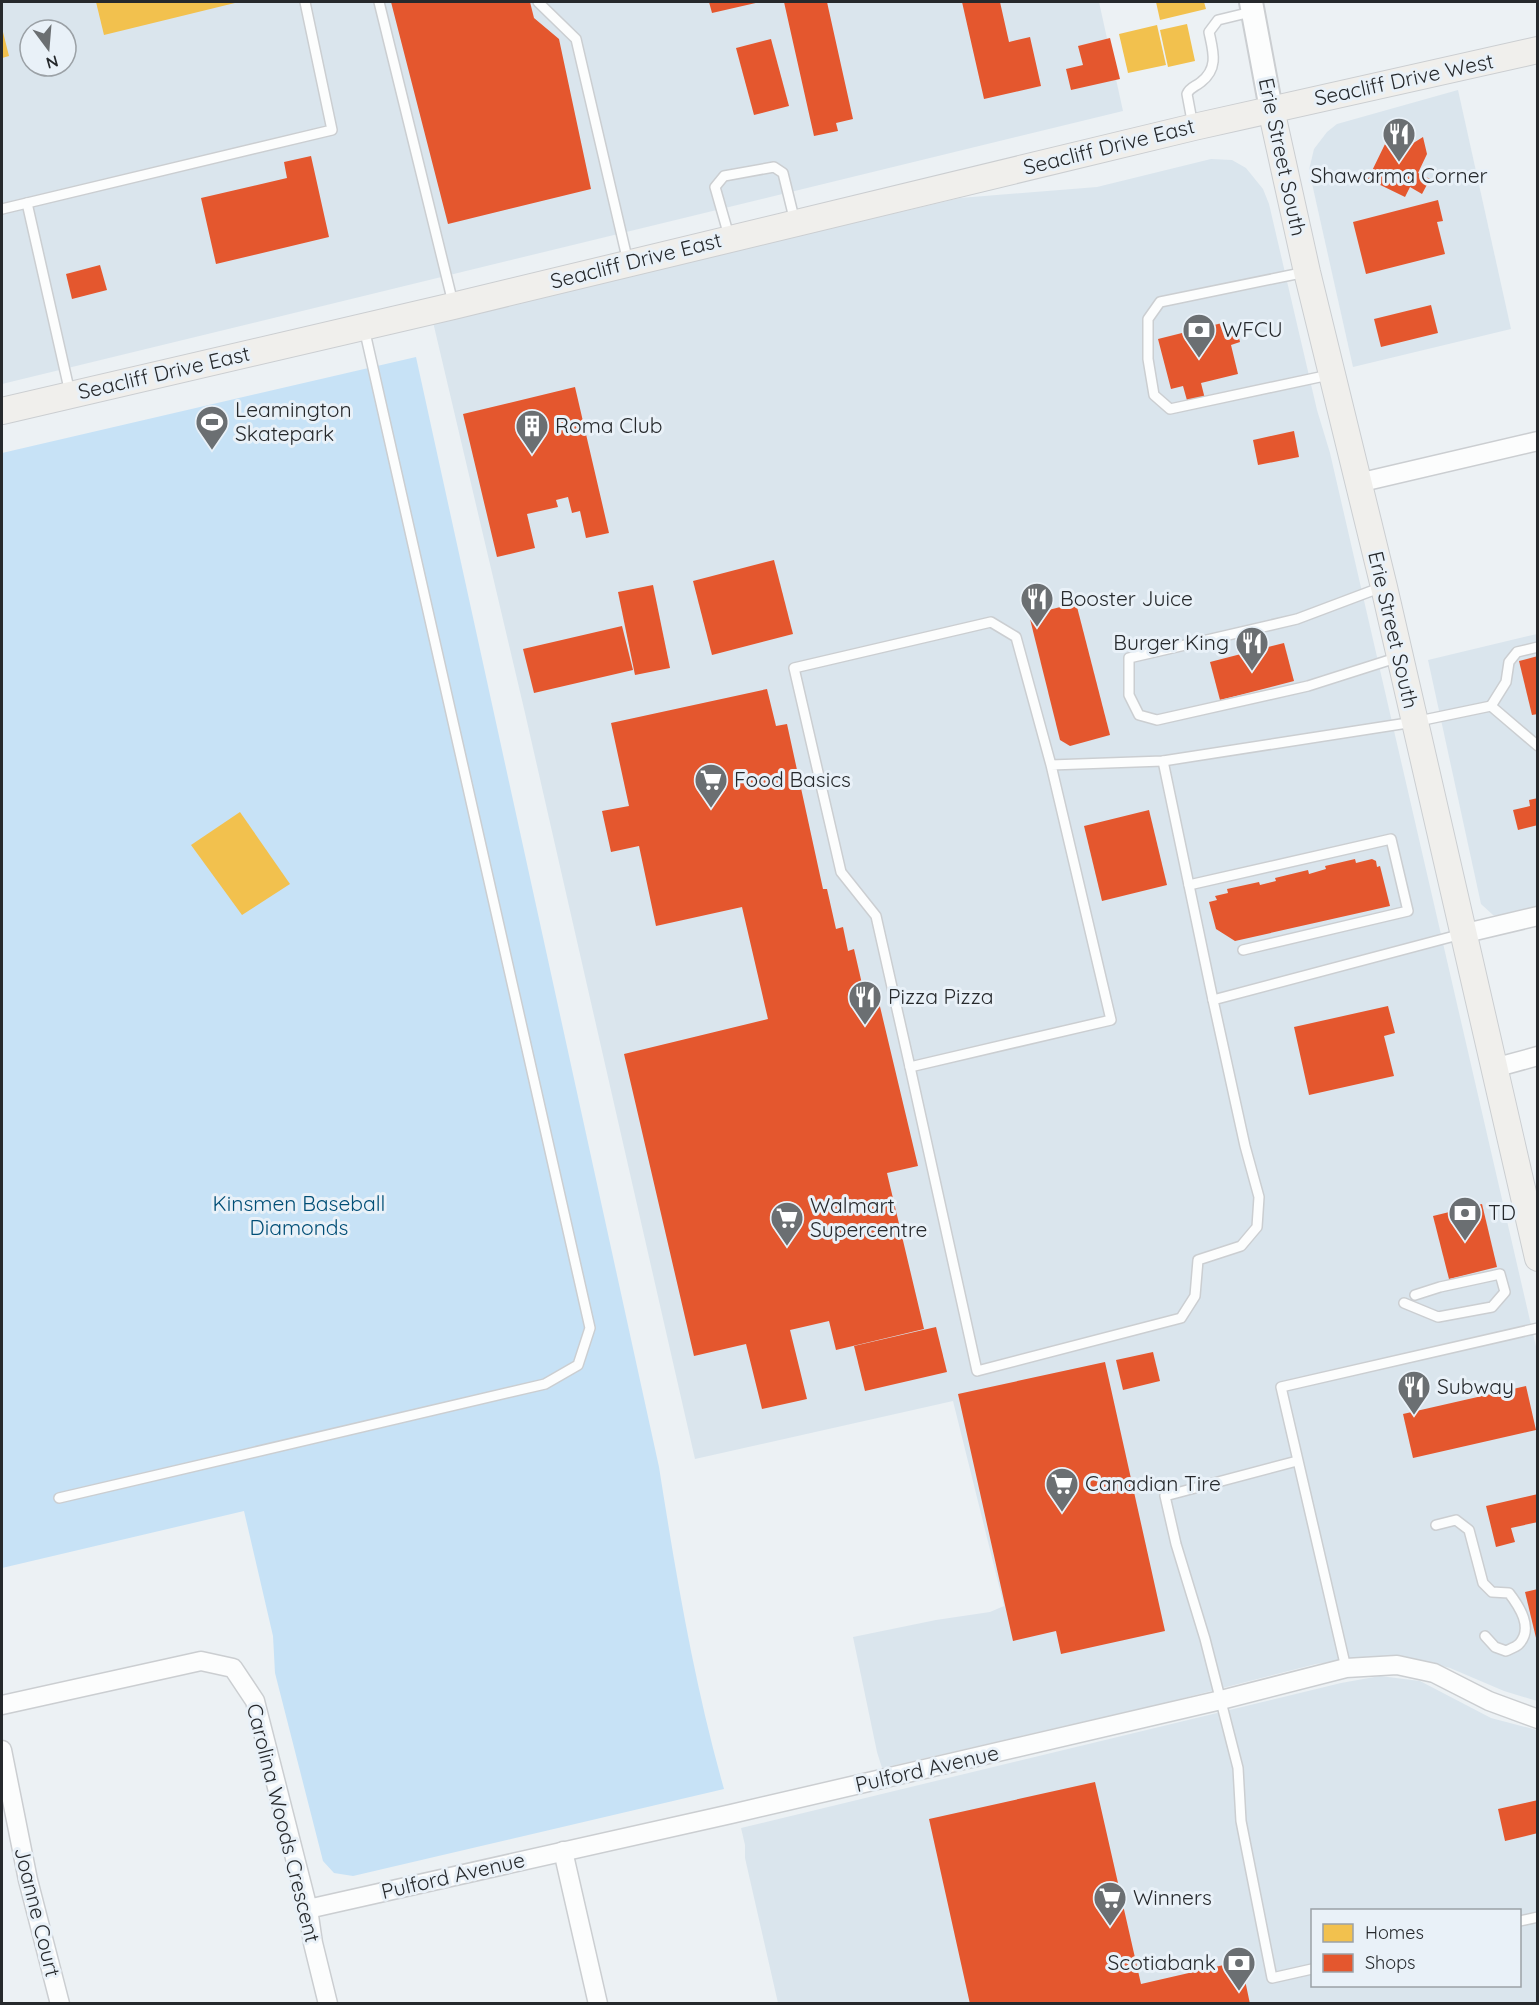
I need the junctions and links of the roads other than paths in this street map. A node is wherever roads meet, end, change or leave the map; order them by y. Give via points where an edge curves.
1 (304, 2) edge
2 (379, 2) edge
3 (538, 2) edge
4 (1252, 6) edge
5 (1538, 50) edge
6 (1271, 109) junction
7 (1194, 127) junction
8 (27, 203) junction
9 (2, 209) edge
10 (795, 222) junction
11 (729, 238) junction
12 (628, 262) junction
13 (1307, 272) junction
14 (453, 306) junction
15 (363, 326) junction
16 (1331, 374) junction
17 (70, 395) junction
18 (2, 411) edge
19 (1538, 441) edge
20 (1358, 483) junction
21 (1384, 587) junction
22 (1538, 647) edge
23 (1399, 657) junction
24 (1491, 706) junction
25 (1414, 722) junction
26 (1538, 746) edge
27 (1163, 761) junction
28 (1051, 765) junction
29 (1190, 885) junction
30 (1538, 916) edge
31 (1462, 934) junction
32 (1244, 950) dead end
33 (1213, 1000) junction
34 (1538, 1056) edge
35 (910, 1067) junction
36 (1494, 1068) junction
37 (1538, 1258) edge
38 (1415, 1295) dead end
39 (1404, 1303) dead end
40 (1538, 1328) edge
41 (1297, 1461) junction
42 (59, 1498) dead end
43 (1436, 1524) dead end
44 (1485, 1636) dead end
45 (1346, 1668) junction
46 (1221, 1700) junction
47 (2, 1705) edge
48 (1538, 1719) edge
49 (2, 1750) edge
50 (563, 1851) junction
51 (308, 1909) junction
52 (1538, 1917) edge
53 (1521, 1921) edge
54 (1311, 1969) edge
55 (60, 2004) edge
56 (328, 2004) edge
57 (598, 2004) edge

1 - 8 lane via 332,130
2 - 14 lane
3 - 12 lane via 576,39
4 - 6 street, Erie Street South
4 - 7 lane via 1218,20 1209,32 1212,67 1200,84 1186,94
5 - 6 main road, Seacliff Drive West
6 - 7 main road, Seacliff Drive East
6 - 13 main road, Erie Street South
7 - 10 main road, Seacliff Drive East
8 - 9 lane
8 - 17 lane
10 - 11 main road, Seacliff Drive East
10 - 11 lane via 783,172 774,166 724,176 715,187
11 - 12 main road, Seacliff Drive East
12 - 14 main road, Seacliff Drive East
13 - 16 main road, Erie Street South
13 - 16 lane via 1160,302 1148,319 1148,359 1154,395 1170,409
14 - 15 main road, Seacliff Drive East
15 - 17 main road, Seacliff Drive East
15 - 42 lane via 590,1328 579,1365 545,1384
16 - 20 main road, Erie Street South
17 - 18 main road, Seacliff Drive East
19 - 20 street
20 - 21 main road, Erie Street South
21 - 23 main road, Erie Street South
21 - 23 lane via 1297,619 1129,658 1129,695 1139,715 1157,720 1308,686
22 - 24 lane via 1517,652 1509,662 1506,682
23 - 25 main road, Erie Street South
24 - 25 lane
24 - 26 lane
25 - 27 lane
25 - 31 main road, Erie Street South
27 - 28 lane
27 - 29 lane
28 - 35 lane via 1111,1020
28 - 35 lane via 1016,637 991,622 794,669 841,872 876,916
29 - 32 lane via 1391,839 1408,911
29 - 33 lane
30 - 31 street
31 - 33 lane
31 - 36 main road, Erie Street South
33 - 35 lane via 1259,1197 1257,1227 1241,1246 1198,1260 1195,1296 1181,1318 977,1371
34 - 36 street
36 - 37 main road, Erie Street South
38 - 39 lane via 1500,1274 1505,1292 1492,1306 1438,1317
40 - 41 lane via 1281,1387
41 - 45 lane
41 - 46 lane via 1165,1496
43 - 44 lane via 1456,1520 1469,1530 1483,1583 1492,1592 1509,1593 1521,1609 1526,1630 1520,1644 1506,1651 1495,1647
45 - 46 street, Pulford Avenue
45 - 48 street, Pulford Avenue via 1397,1665 1434,1673 1489,1701
46 - 50 street, Pulford Avenue
46 - 54 lane via 1238,1768 1241,1821 1272,1978
47 - 51 street, Carolina Woods Crescent via 201,1661 233,1668 255,1701
49 - 55 street, Joanne Court via 28,1880
50 - 51 street, Pulford Avenue
50 - 57 street
51 - 56 street, Carolina Woods Crescent
52 - 53 lane

